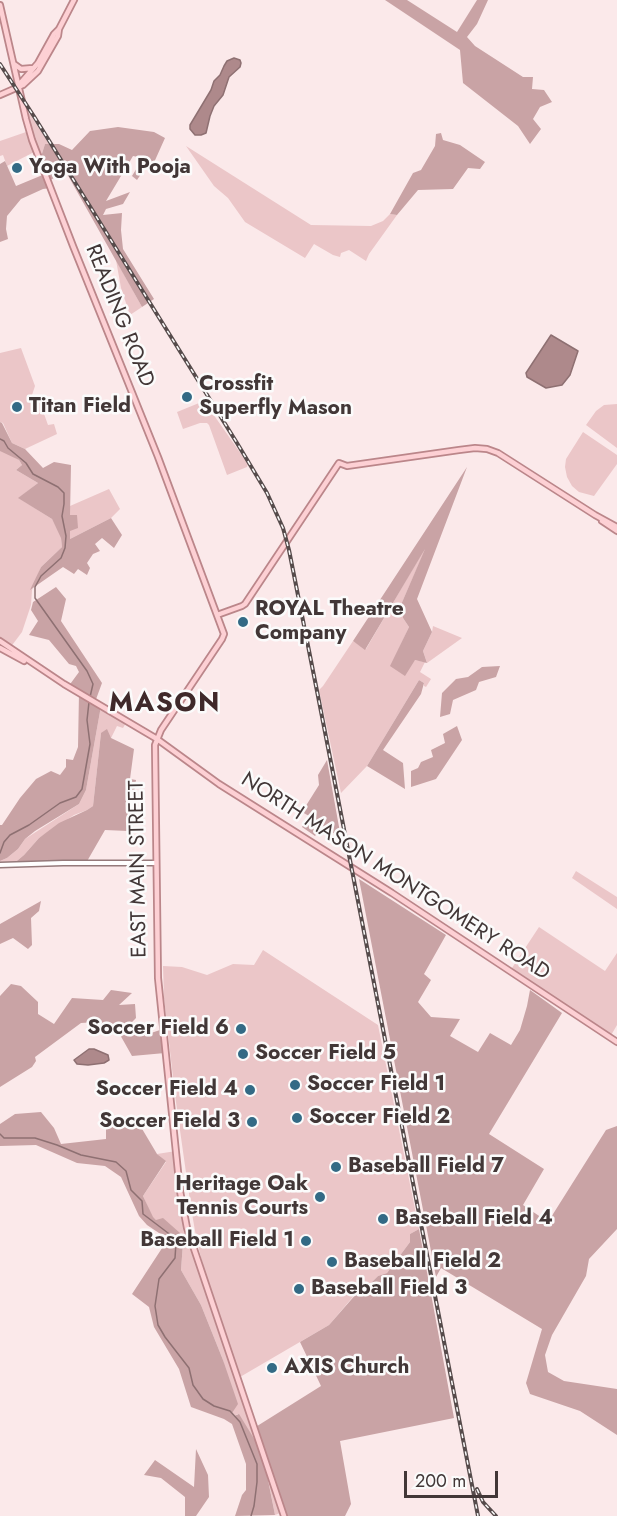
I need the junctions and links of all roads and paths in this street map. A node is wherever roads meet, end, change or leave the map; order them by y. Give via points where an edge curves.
1 (74, 0) edge
2 (0, 5) edge
3 (59, 29) junction
4 (13, 62) junction
5 (35, 66) junction
6 (18, 86) junction
7 (0, 95) edge
8 (617, 529) edge
9 (217, 615) junction
10 (224, 634) joint
11 (0, 641) edge
12 (0, 648) edge
13 (33, 664) junction
14 (157, 739) junction
15 (171, 749) junction
16 (154, 754) junction
17 (156, 863) junction
18 (0, 865) edge
19 (617, 1042) edge
20 (284, 1516) edge

1 - 3 main road
2 - 4 main road, READING ROAD
3 - 5 main road
3 - 6 main road via 40,67
4 - 5 main road via 21,69
4 - 6 main road, READING ROAD
5 - 6 main road
6 - 7 main road
6 - 9 main road, READING ROAD via 32,140
8 - 9 main road via 487,449 347,466 339,463 245,603
9 - 10 main road, READING ROAD
10 - 14 main road, EAST MAIN STREET
11 - 13 main road
12 - 13 main road
13 - 14 main road, NORTH MASON MONTGOMERY ROAD
14 - 15 main road, NORTH MASON MONTGOMERY ROAD
14 - 16 main road, EAST MAIN STREET
15 - 16 main road via 161,747
15 - 19 main road, NORTH MASON MONTGOMERY ROAD
16 - 17 main road, EAST MAIN STREET
17 - 18 street
17 - 20 main road, EAST MAIN STREET via 159,998 186,1228

